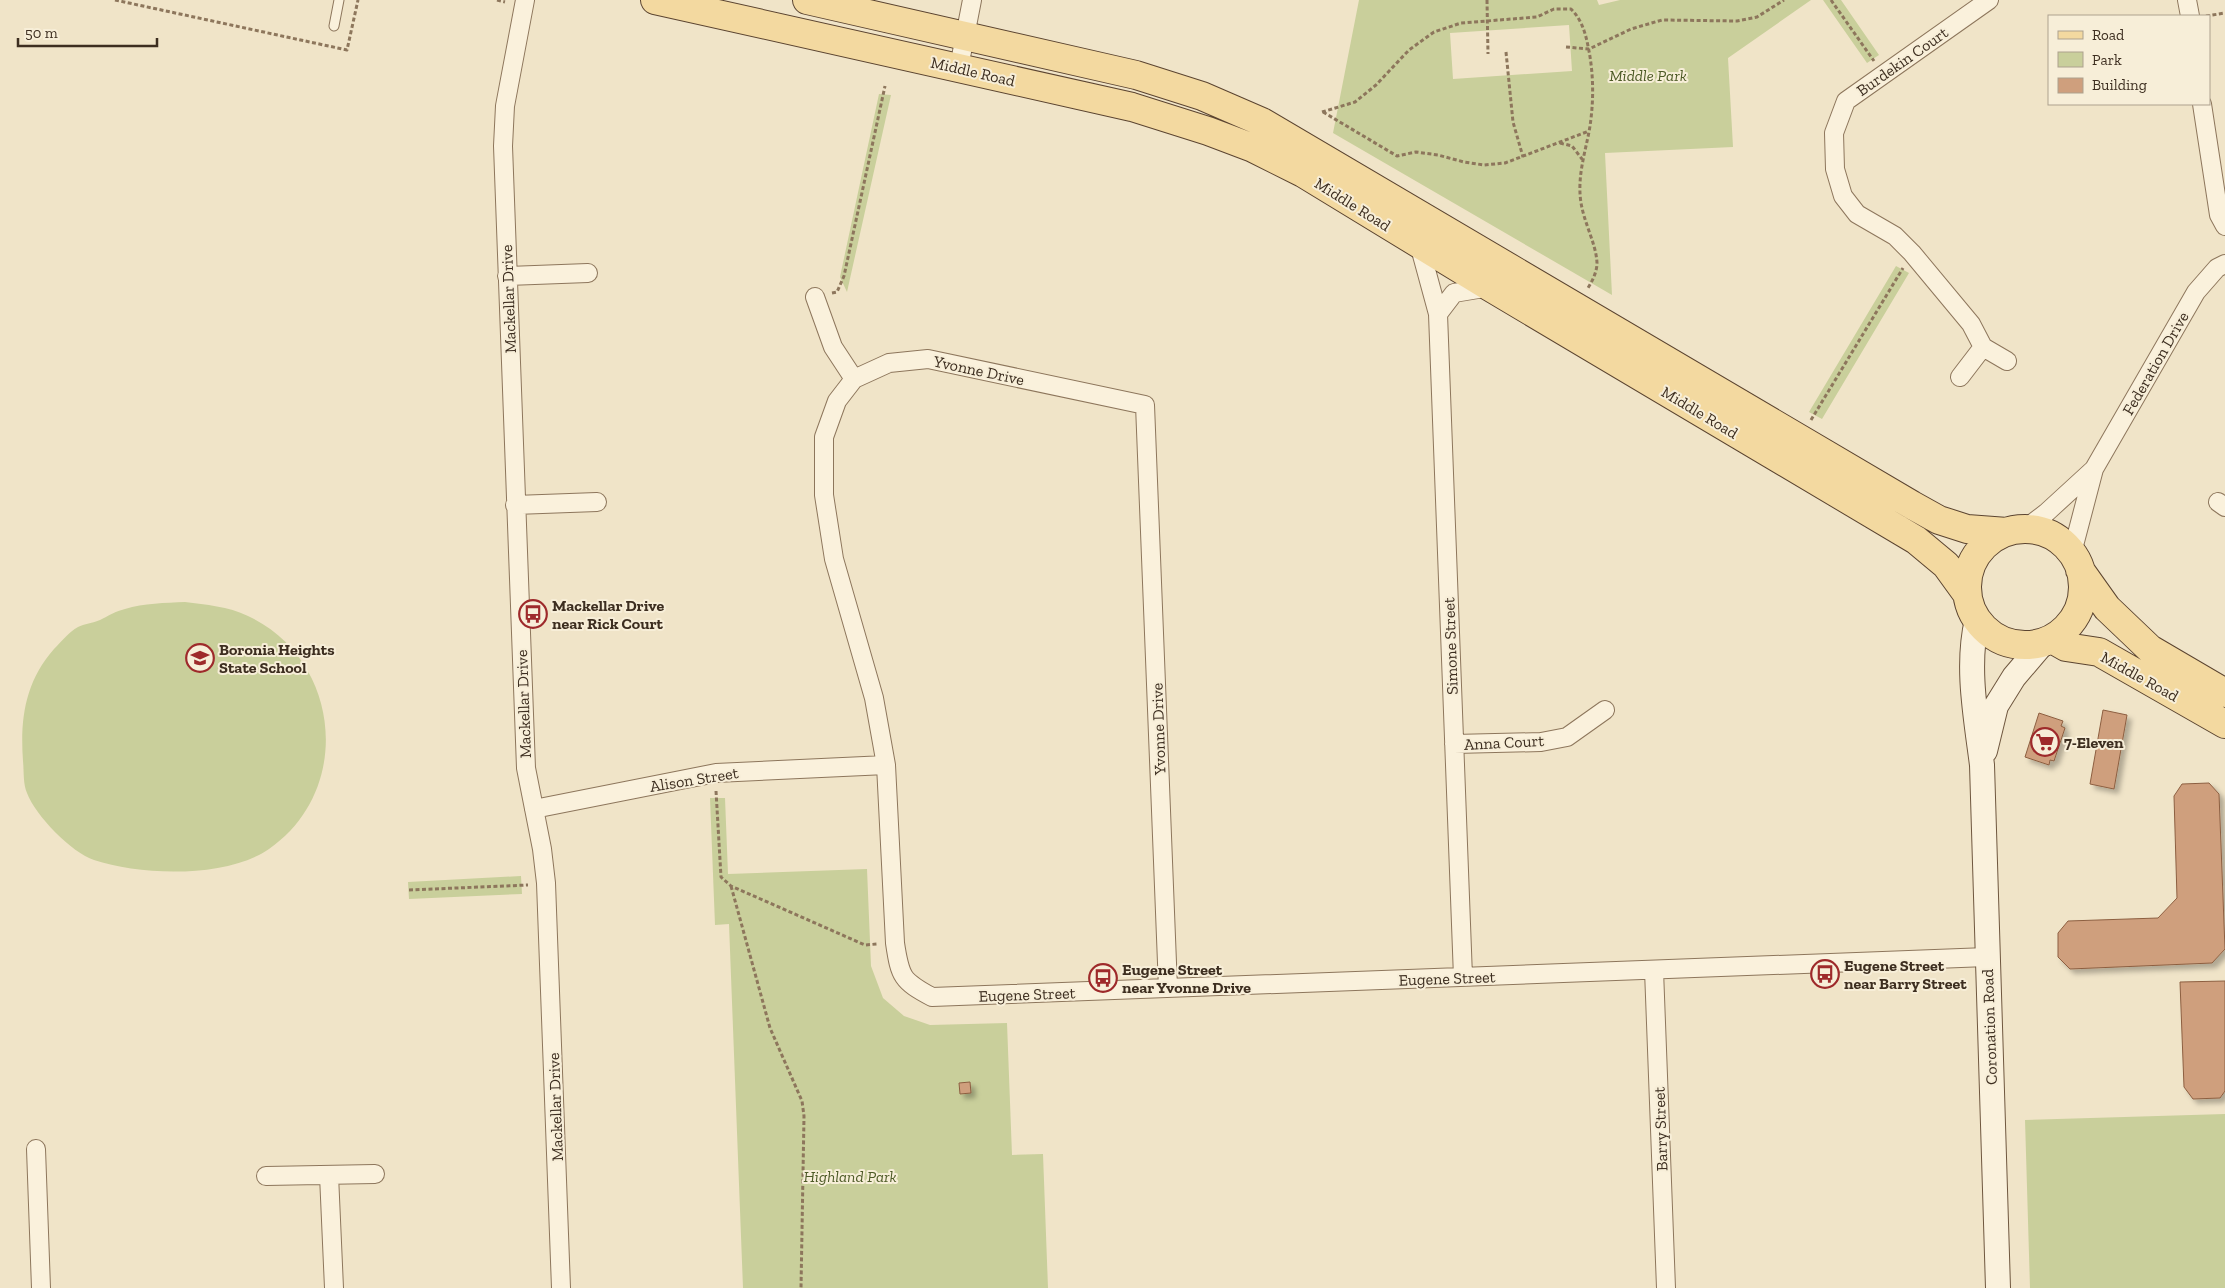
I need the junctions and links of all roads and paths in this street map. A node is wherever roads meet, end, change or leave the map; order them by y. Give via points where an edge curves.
1 (116, 0) edge
2 (339, 0) edge
3 (358, 0) edge
4 (497, 0) edge
5 (525, 0) edge
6 (655, 0) edge
7 (807, 0) edge
8 (972, 0) edge
9 (1487, 0) edge
10 (1784, 0) edge
11 (1831, 0) edge
12 (1989, 0) edge
13 (2187, 0) edge
14 (505, 2) dead end
15 (2225, 13) edge
16 (2190, 15) edge
17 (2210, 15) edge
18 (1487, 20) junction
19 (334, 26) dead end
20 (966, 36) junction
21 (1566, 47) dead end
22 (1588, 49) junction
23 (1506, 52) dead end
24 (1488, 54) dead end
25 (959, 67) junction
26 (1884, 74) junction
27 (885, 86) dead end
28 (2202, 105) edge
29 (1589, 131) junction
30 (1560, 142) junction
31 (1523, 157) junction
32 (1582, 160) junction
33 (2225, 226) edge
34 (1418, 244) junction
35 (1912, 253) junction
36 (2225, 264) edge
37 (588, 273) dead end
38 (507, 276) junction
39 (1490, 287) junction
40 (1588, 288) dead end
41 (815, 297) joint
42 (1438, 314) junction
43 (1983, 347) junction
44 (2007, 361) dead end
45 (1960, 377) dead end
46 (854, 379) junction
47 (1811, 420) dead end
48 (2094, 469) junction
49 (598, 502) dead end
50 (515, 505) junction
51 (2016, 531) junction
52 (2076, 562) junction
53 (1968, 594) junction
54 (1977, 620) junction
55 (2048, 641) junction
56 (2225, 693) edge
57 (1605, 710) dead end
58 (2225, 724) edge
59 (1454, 744) junction
60 (886, 765) junction
61 (1982, 765) junction
62 (716, 773) junction
63 (534, 809) junction
64 (546, 883) junction
65 (731, 886) junction
66 (409, 890) dead end
67 (895, 943) junction
68 (1987, 957) junction
69 (1654, 970) junction
70 (1463, 978) junction
71 (909, 985) joint
72 (1168, 988) junction
73 (36, 1149) dead end
74 (375, 1174) dead end
75 (802, 1174) junction
76 (329, 1175) junction
77 (820, 1175) dead end
78 (266, 1176) dead end
79 (42, 1288) edge
80 (334, 1288) edge
81 (561, 1288) edge
82 (801, 1288) edge
83 (1666, 1288) edge
84 (1998, 1288) edge

1 - 3 path via 347,50
2 - 19 lane
4 - 14 path
5 - 38 street, Mackellar Drive via 505,106
6 - 25 main road, Middle Road
7 - 20 main road, Middle Road
8 - 20 street
9 - 18 path
10 - 22 path via 1757,17 1737,21 1662,20 1631,29
11 - 26 path
12 - 26 street, Burdekin Court
13 - 16 street
15 - 17 path
18 - 22 path via 1537,16 1554,9 1570,8 1579,17
18 - 24 path
18 - 31 path via 1461,23 1434,32 1409,50 1355,102 1322,112 1397,156 1416,152 1438,154 1484,165
20 - 25 street
20 - 51 main road, Middle Road via 1136,75 1202,96 1262,122 1939,520 1967,529
21 - 22 path
22 - 29 path via 1593,99
23 - 31 path via 1512,122
25 - 34 main road, Middle Road via 1132,106 1253,148 1303,173
26 - 35 street, Burdekin Court via 1846,101 1834,133 1835,169 1843,196 1857,214 1895,236
27 - 41 path via 844,276 837,292
28 - 33 street via 2219,215
29 - 30 path
29 - 32 path
30 - 31 path
30 - 32 path via 1572,146
32 - 40 path via 1580,191 1583,218 1597,264
34 - 39 main road, Middle Road
34 - 42 street, Simone Street
35 - 43 street, Burdekin Court via 1971,324
35 - 47 path
36 - 48 street, Federation Drive via 2217,268 2196,292
37 - 38 street
38 - 50 street, Mackellar Drive
39 - 42 street via 1454,293
39 - 53 main road, Middle Road via 1916,540 1946,565
41 - 46 street via 833,348
42 - 59 street, Simone Street
43 - 44 street
43 - 45 street
46 - 60 street, Yvonne Drive via 837,401 824,437 824,495 834,559 874,698
46 - 72 street, Yvonne Drive via 888,363 928,359 1145,405
48 - 51 street, Federation Drive via 2046,514
48 - 52 street, Federation Drive
49 - 50 street
50 - 63 street, Mackellar Drive via 526,768
51 - 52 main road via 2049,534 2062,543
51 - 53 main road via 1990,541 1978,554 1969,571
52 - 55 main road via 2083,593 2080,604 2070,625
52 - 56 main road, Middle Road via 2107,608 2150,649
53 - 54 main road
54 - 55 main road via 2005,642 2024,646
54 - 61 street, Coronation Road via 1973,639 1974,698
55 - 58 main road, Middle Road via 2099,652
55 - 61 street, Coronation Road via 2014,677 1996,706
57 - 59 street, Anna Court via 1567,736 1541,742
59 - 70 street, Simone Street
60 - 62 street, Alison Street
60 - 67 street, Yvonne Drive
61 - 68 street, Coronation Road
62 - 63 street, Alison Street
62 - 65 path via 721,877
63 - 64 street, Mackellar Drive
64 - 66 path
64 - 81 street, Mackellar Drive
65 - 67 path via 865,945
65 - 75 path via 770,1028 802,1100
67 - 71 street, Yvonne Drive via 898,967
68 - 69 street, Eugene Street
68 - 84 street, Coronation Road
69 - 70 street, Eugene Street
69 - 83 street, Barry Street
70 - 72 street, Eugene Street
71 - 72 street, Eugene Street via 932,997
73 - 79 street
74 - 76 street
75 - 77 path
75 - 82 path
76 - 78 street
76 - 80 street

